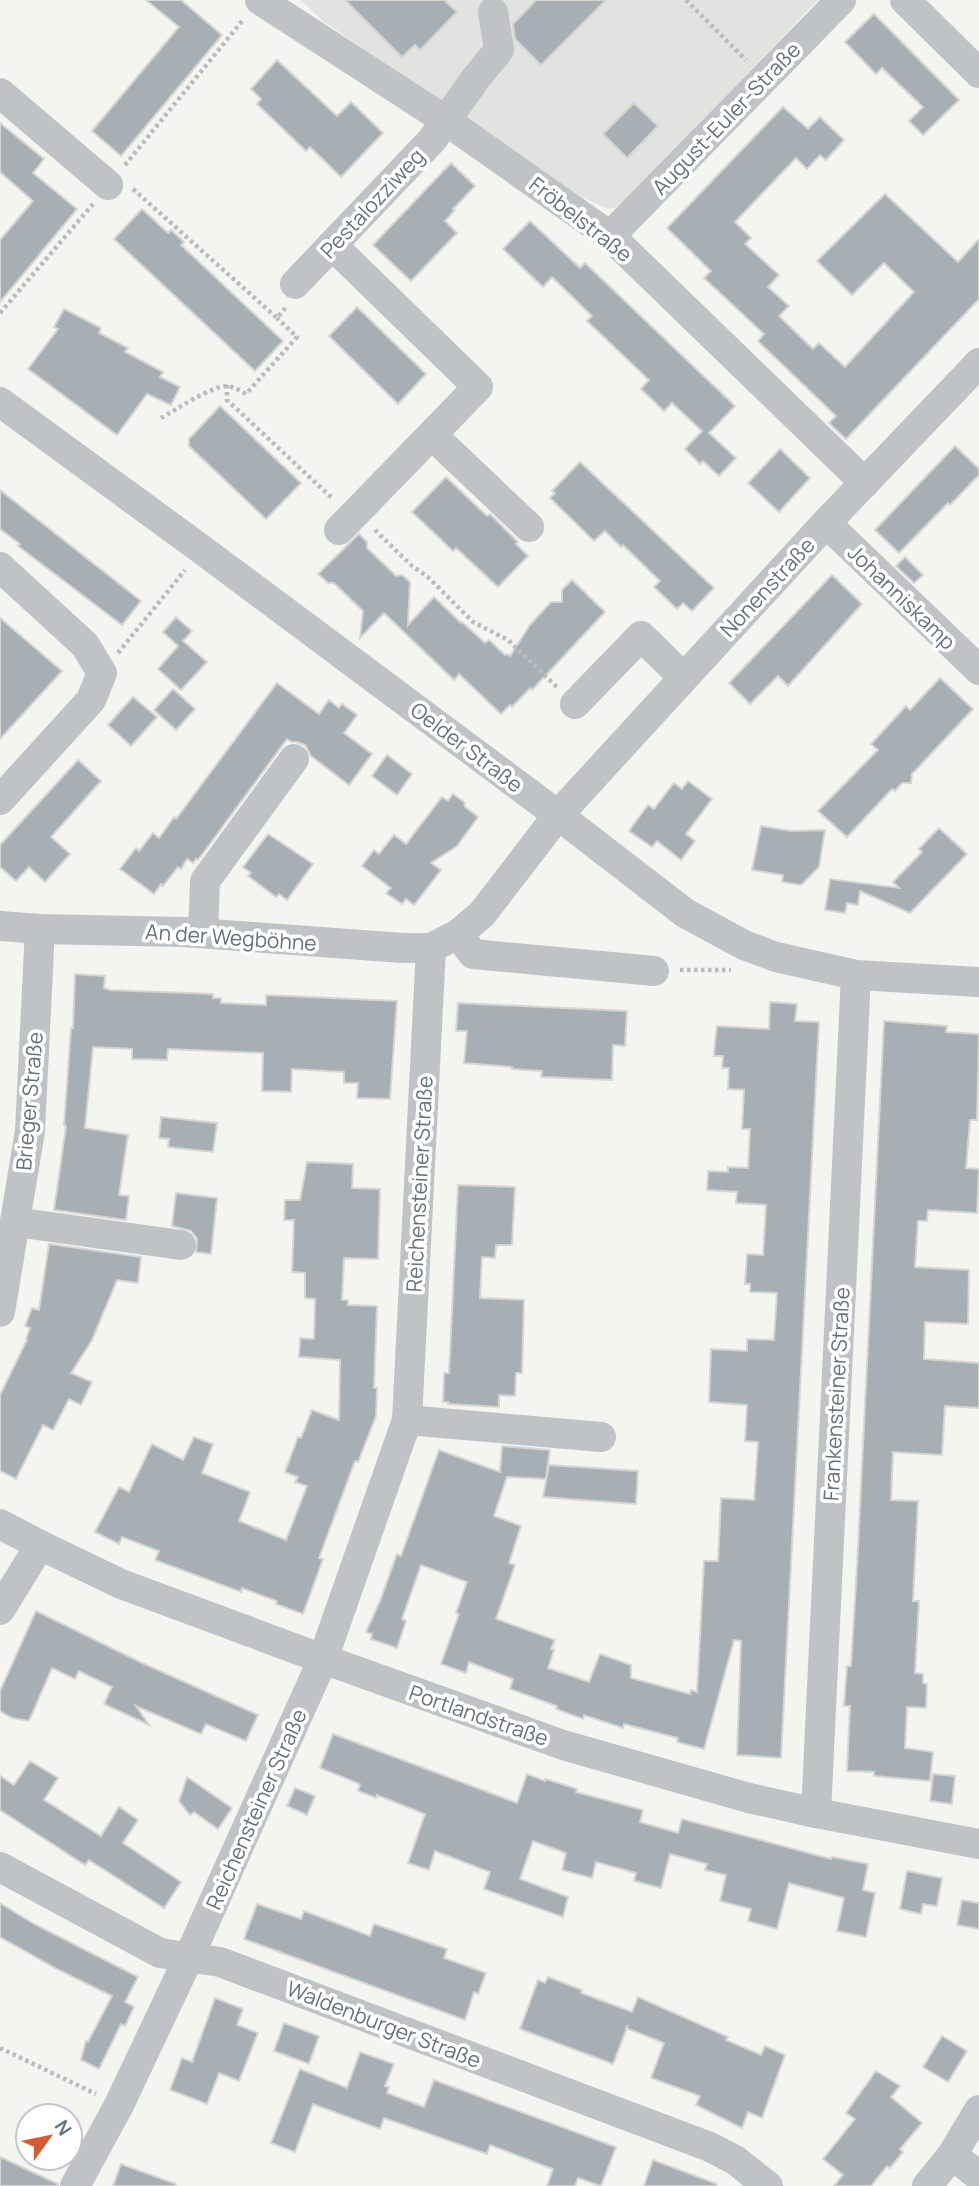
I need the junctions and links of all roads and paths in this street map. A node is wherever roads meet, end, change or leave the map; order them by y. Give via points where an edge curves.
1 (686, 0) edge
2 (841, 0) edge
3 (905, 0) edge
4 (255, 5) edge
5 (493, 12) dead end
6 (977, 67) edge
7 (764, 78) junction
8 (0, 93) edge
9 (445, 120) junction
10 (113, 180) junction
11 (610, 236) junction
12 (332, 245) junction
13 (295, 284) joint
14 (0, 313) edge
15 (276, 318) junction
16 (979, 363) edge
17 (227, 385) junction
18 (0, 402) edge
19 (161, 418) dead end
20 (432, 435) junction
21 (865, 483) junction
22 (349, 519) junction
23 (826, 523) junction
24 (529, 527) dead end
25 (201, 549) junction
26 (0, 567) edge
27 (979, 670) edge
28 (102, 673) junction
29 (683, 677) junction
30 (575, 705) joint
31 (294, 759) dead end
32 (0, 800) edge
33 (558, 815) junction
34 (0, 926) edge
35 (40, 929) junction
36 (203, 933) junction
37 (458, 934) junction
38 (744, 945) junction
39 (431, 948) junction
40 (654, 971) joint
41 (856, 975) junction
42 (979, 982) edge
43 (15, 1222) junction
44 (181, 1245) dead end
45 (0, 1312) edge
46 (407, 1420) junction
47 (601, 1437) dead end
48 (0, 1524) edge
49 (40, 1545) junction
50 (0, 1609) edge
51 (323, 1659) junction
52 (816, 1813) junction
53 (979, 1844) edge
54 (0, 1867) edge
55 (189, 1957) junction
56 (0, 2048) edge
57 (119, 2105) junction
58 (979, 2110) edge
59 (952, 2155) junction
60 (979, 2176) edge
61 (75, 2186) edge
62 (768, 2186) edge
63 (927, 2186) edge

1 - 7 path
2 - 7 street, August-Euler-Straße
3 - 6 street
4 - 9 street, Fröbelstraße
4 - 10 path
5 - 9 street, Pestalozziweg via 499,50
7 - 11 street, August-Euler-Straße
8 - 10 street
9 - 11 street, Fröbelstraße
9 - 12 street, Pestalozziweg via 432,140
10 - 14 path
10 - 15 path
11 - 21 street, Fröbelstraße
12 - 13 street, Pestalozziweg
12 - 20 street via 478,387
13 - 15 path via 296,296
15 - 17 path via 297,337 246,394
16 - 21 street, Nonenstraße
17 - 19 path
17 - 22 path via 227,400
18 - 25 street, Oelder Straße
20 - 22 street
20 - 24 street
21 - 23 street, Nonenstraße
22 - 30 path via 429,578 473,622 508,640
23 - 27 street, Johanniskamp
23 - 29 street, Nonenstraße
25 - 28 path
25 - 33 street, Oelder Straße
26 - 28 street via 85,645
28 - 32 street via 91,700
29 - 30 street via 640,636
29 - 33 street, Nonenstraße
31 - 36 street via 205,881
33 - 37 street, An der Wegböhne via 482,914
33 - 38 street, Oelder Straße via 685,913
34 - 35 street, An der Wegböhne
35 - 36 street, An der Wegböhne
35 - 43 street, Brieger Straße via 30,1131
36 - 39 street, An der Wegböhne
37 - 39 street, An der Wegböhne
37 - 40 street via 473,954
38 - 40 path via 733,970
38 - 41 street, Oelder Straße
39 - 46 street, Reichensteiner Straße
41 - 42 street, Oelder Straße
41 - 52 street, Frankensteiner Straße
43 - 44 street
43 - 45 street, Brieger Straße
46 - 47 street
46 - 51 street, Reichensteiner Straße
48 - 49 street, Portlandstraße
49 - 50 street
49 - 51 street, Portlandstraße via 121,1584
51 - 52 street, Portlandstraße via 563,1745
51 - 55 street, Reichensteiner Straße
52 - 53 street, Portlandstraße
54 - 55 street, Waldenburger Straße via 160,1953
55 - 57 street, Reichensteiner Straße
55 - 62 street, Waldenburger Straße via 220,1962 710,2147
56 - 57 path
57 - 61 street, Reichensteiner Straße
58 - 59 street
59 - 60 street
59 - 63 street

